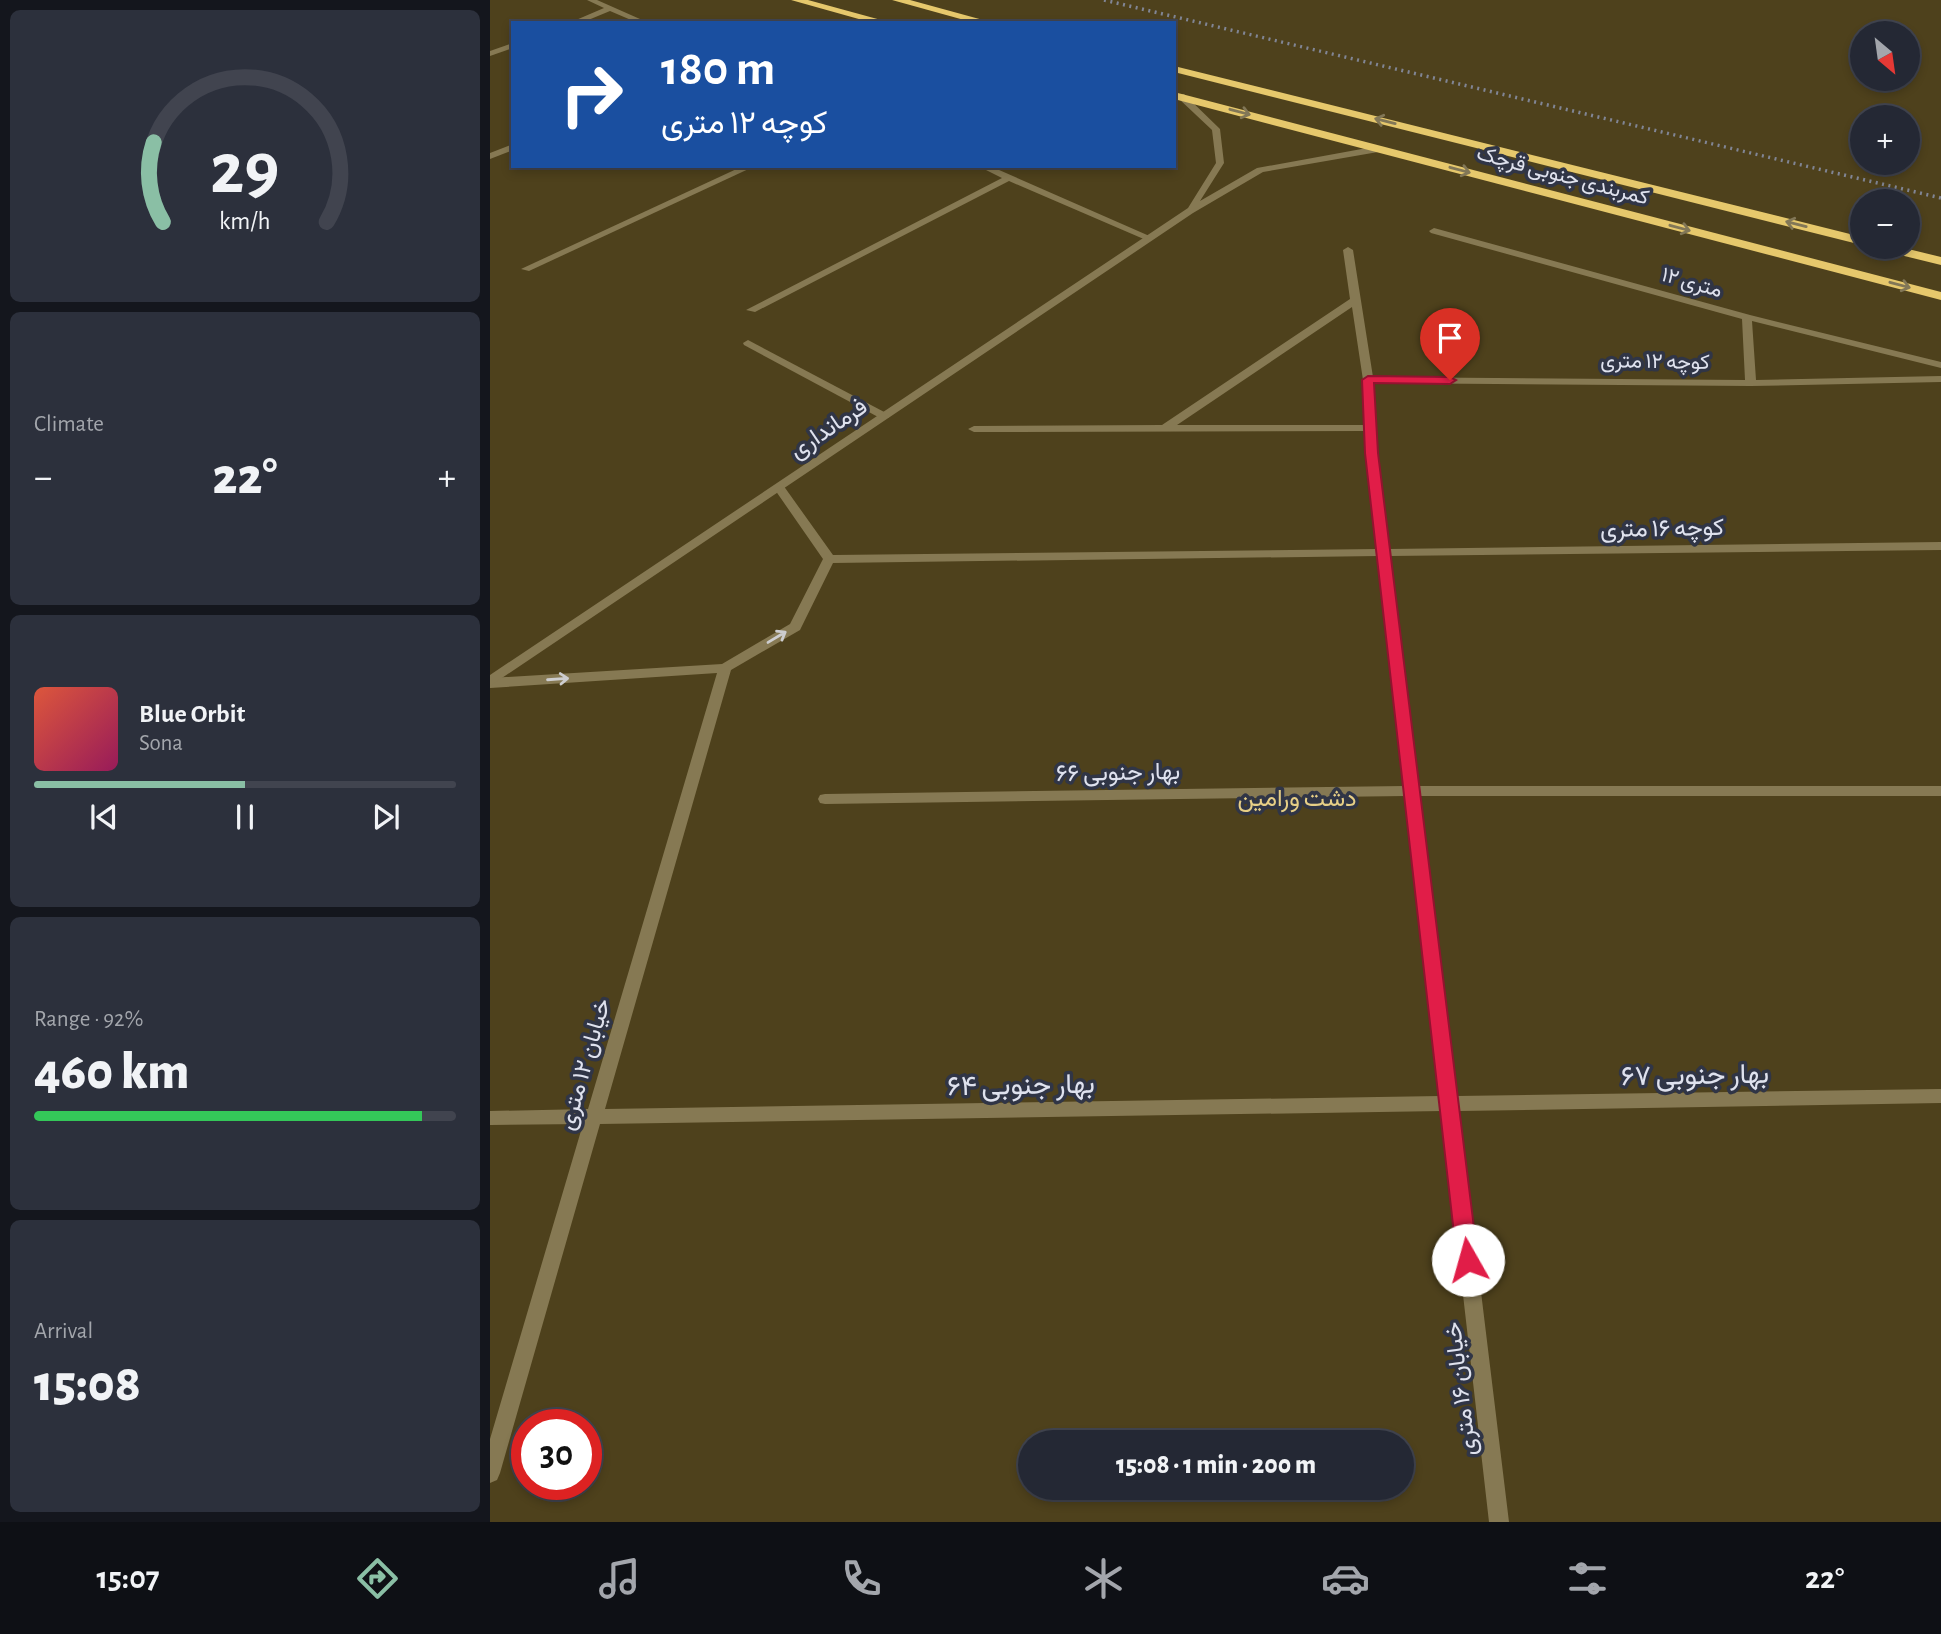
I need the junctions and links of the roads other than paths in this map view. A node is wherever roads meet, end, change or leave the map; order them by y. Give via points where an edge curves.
1 (591, 0) edge
2 (796, 0) edge
3 (897, 0) edge
4 (611, 8) junction
5 (578, 21) edge
6 (640, 21) edge
7 (879, 21) edge
8 (981, 21) edge
9 (511, 46) edge
10 (490, 54) edge
11 (1176, 70) edge
12 (1177, 96) edge
13 (511, 148) edge
14 (1378, 149) junction
15 (490, 156) edge
16 (747, 168) edge
17 (986, 168) edge
18 (1008, 178) junction
19 (1190, 211) junction
20 (1434, 231) dead end
21 (1149, 237) junction
22 (1850, 238) edge
23 (1348, 250) dead end
24 (1920, 256) edge
25 (1941, 261) edge
26 (526, 270) dead end
27 (1941, 296) edge
28 (1354, 301) junction
29 (751, 310) dead end
30 (1746, 317) junction
31 (748, 343) dead end
32 (1941, 365) edge
33 (1941, 379) edge
34 (1368, 380) junction
35 (1751, 383) junction
36 (884, 416) junction
37 (1164, 428) junction
38 (1369, 428) junction
39 (974, 429) dead end
40 (779, 487) junction
41 (1941, 546) edge
42 (1384, 553) junction
43 (829, 559) junction
44 (725, 668) junction
45 (490, 682) edge
46 (1941, 791) edge
47 (1412, 792) junction
48 (825, 799) dead end
49 (1941, 1096) edge
50 (1449, 1104) junction
51 (594, 1116) junction
52 (490, 1118) edge
53 (490, 1473) edge
54 (1499, 1522) edge

1 - 4 street
2 - 7 highway
3 - 8 highway
4 - 5 street
4 - 6 street
9 - 10 street
22 -> 11 highway, کمربندی جنوبی قرچک
12 -> 14 highway, کمربندی جنوبی قرچک
12 - 19 street via 1216,129 1220,163
13 - 15 street
14 - 19 street, فرمانداری via 1260,170
14 -> 27 highway, کمربندی جنوبی قرچک
16 - 26 street
17 - 18 street
18 - 21 street
18 - 29 street
19 - 21 street, فرمانداری
20 - 30 street, ۱۲ متری
21 - 36 street, فرمانداری
23 - 28 street, خیابان ۱۶ متری
24 - 25 highway
28 - 34 street, خیابان ۱۶ متری
28 - 37 street
30 - 32 street, ۱۲ متری
30 - 35 street
31 - 36 street
33 - 35 street, کوچه ۱۲ متری
34 - 35 street, کوچه ۱۲ متری
34 - 38 street, خیابان ۱۶ متری
36 - 40 street, فرمانداری
37 - 38 street
37 - 39 street
38 - 42 street, خیابان ۱۶ متری
40 - 43 street
40 - 45 street, فرمانداری
41 - 42 street, کوچه ۱۶ متری
42 - 43 street, کوچه ۱۶ متری
42 - 47 street, خیابان ۱۶ متری
44 -> 43 street via 795,627
45 -> 44 street
44 - 51 street, خیابان ۱۲ متری
46 - 47 street
47 - 48 street, بهار جنوبی ۶۶
47 - 50 street, خیابان ۱۶ متری
49 - 50 street, بهار جنوبی ۶۷
50 - 51 street, بهار جنوبی ۶۴
50 - 54 street, خیابان ۱۶ متری
51 - 52 street, بهار جنوبی ۶۴
51 - 53 street, خیابان ۱۲ متری

